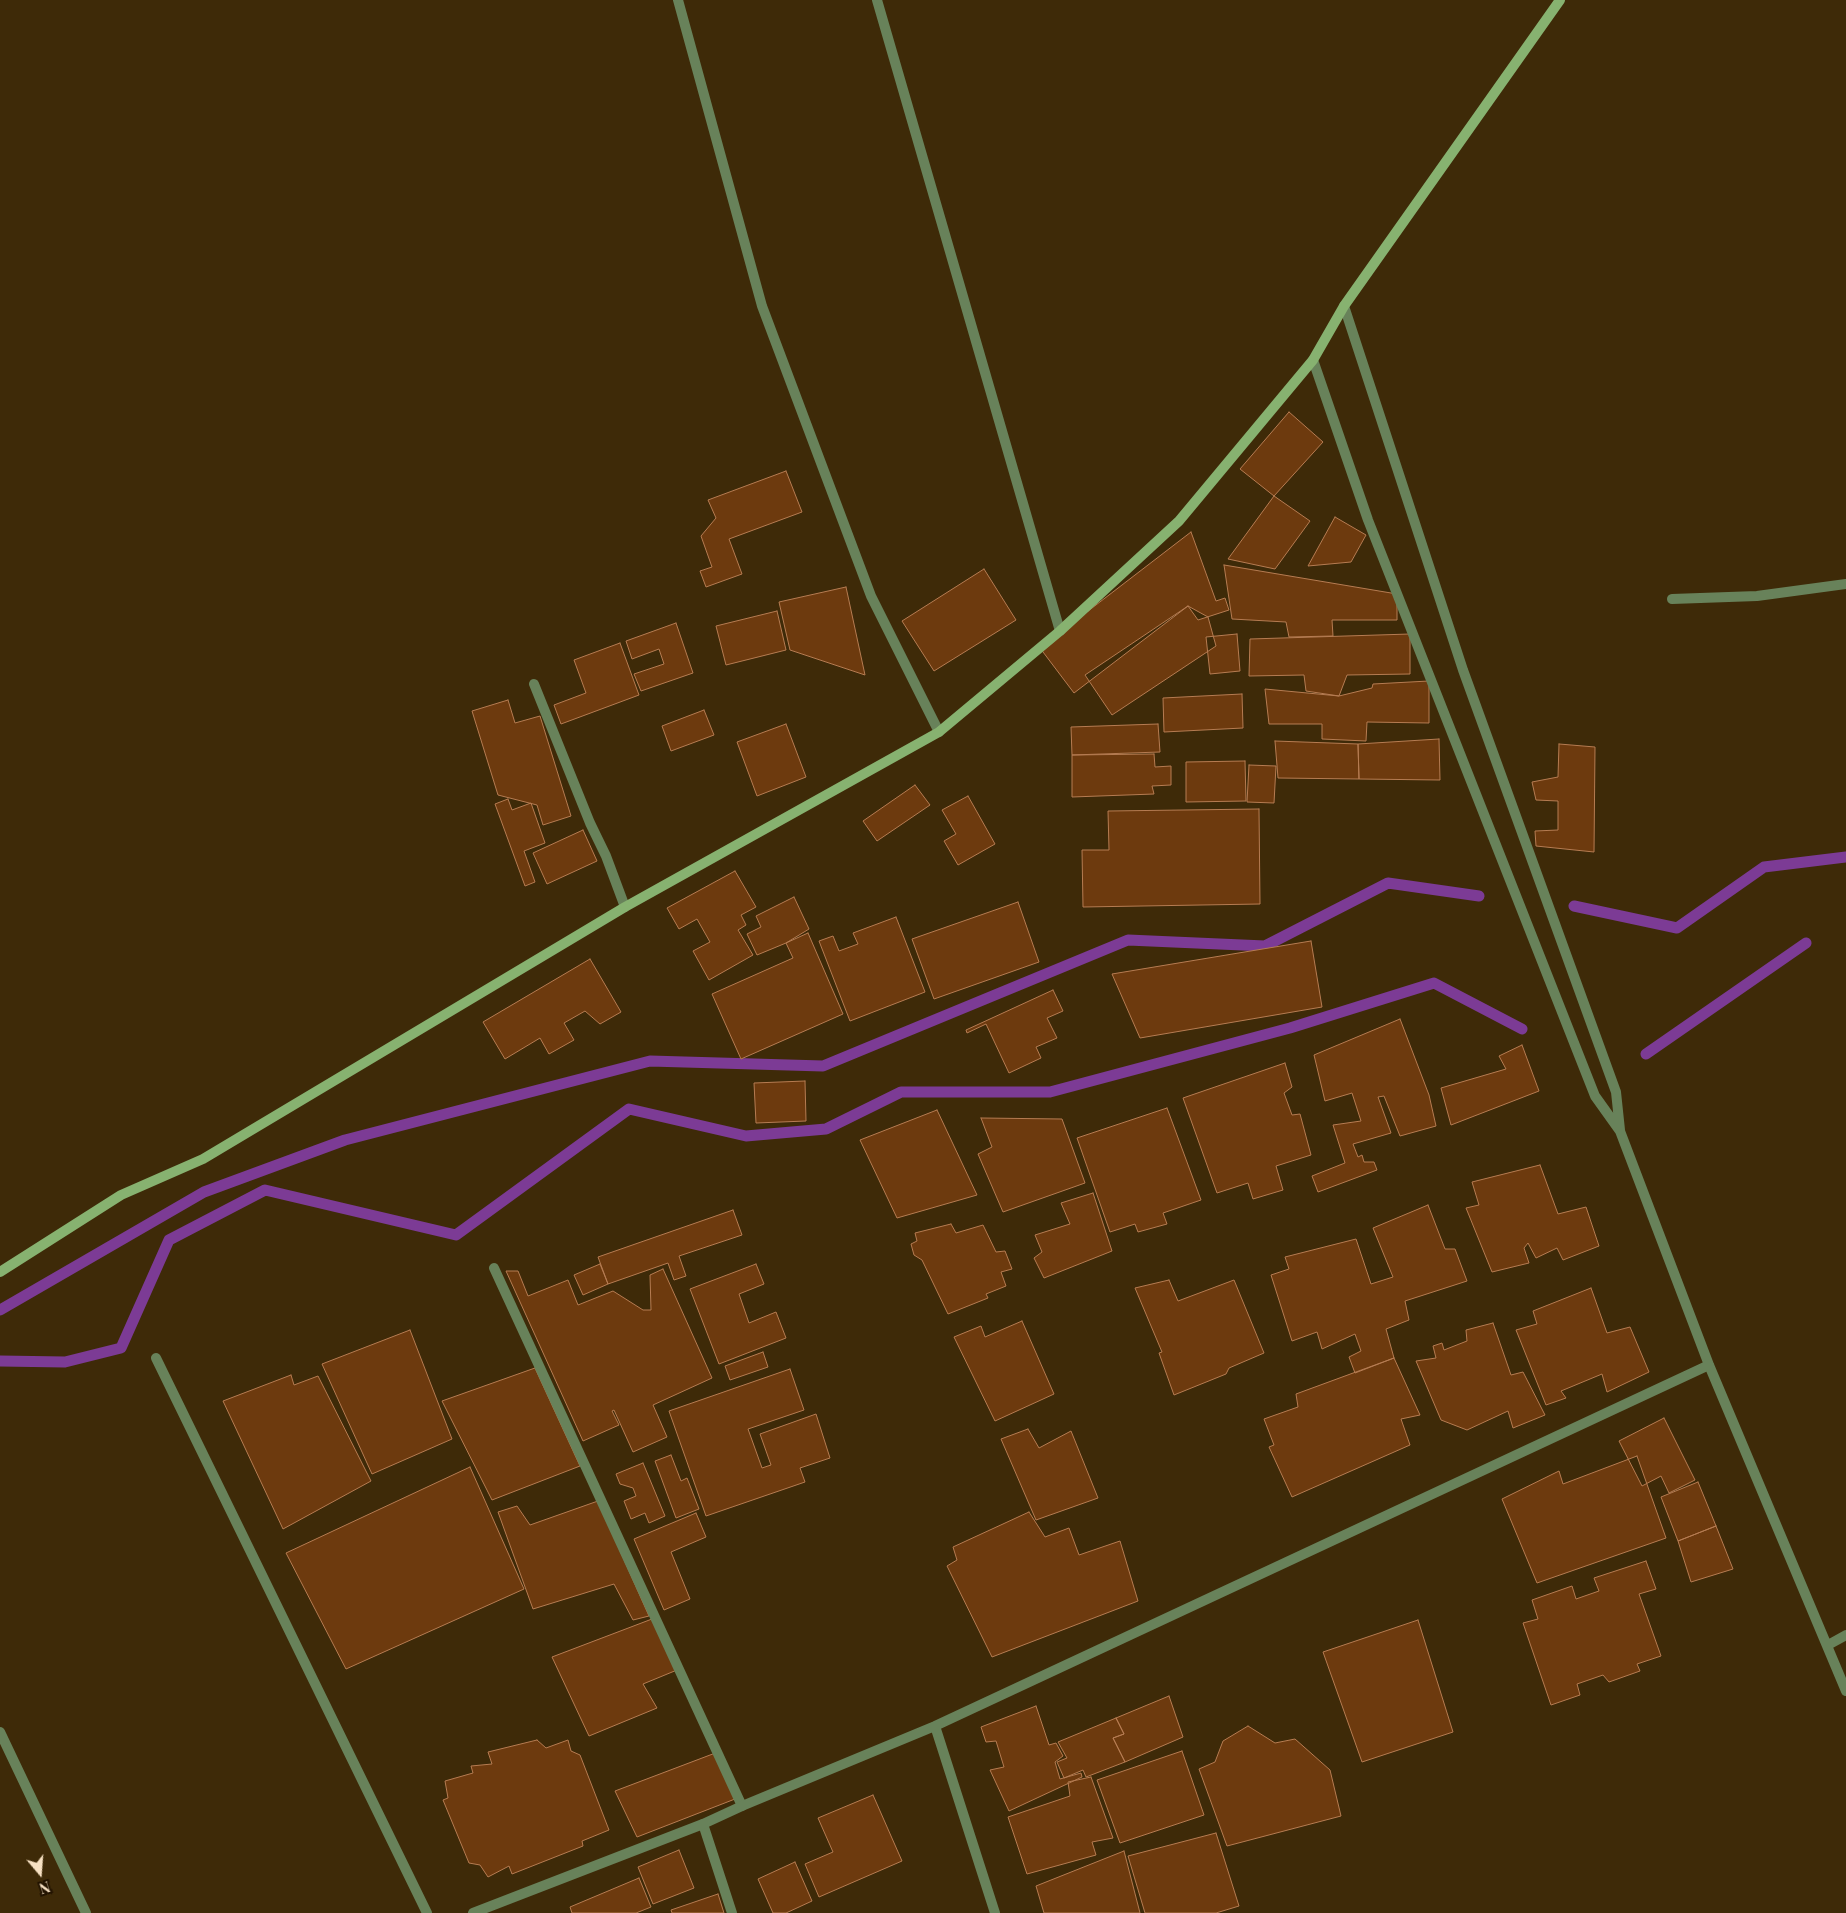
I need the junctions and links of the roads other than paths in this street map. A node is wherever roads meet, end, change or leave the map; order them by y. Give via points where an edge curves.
1 (678, 0) edge
2 (877, 0) edge
3 (1560, 0) edge
4 (1344, 306) junction
5 (1313, 360) junction
6 (1846, 584) edge
7 (1672, 599) dead end
8 (1060, 631) junction
9 (534, 684) dead end
10 (939, 732) junction
11 (625, 907) junction
12 (1620, 1131) junction
13 (494, 1268) dead end
14 (0, 1272) edge
15 (156, 1358) dead end
16 (1708, 1365) junction
17 (1846, 1635) edge
18 (1828, 1644) junction
19 (1846, 1690) edge
20 (935, 1726) junction
21 (0, 1732) edge
22 (742, 1806) junction
23 (703, 1824) junction
24 (86, 1913) edge
25 (427, 1913) edge
26 (473, 1913) edge
27 (732, 1913) edge
28 (995, 1913) edge

1 - 10 street via 762,306 871,596
2 - 8 street
3 - 4 main road
4 - 5 main road
4 - 12 street via 1463,670 1616,1092
5 - 8 main road via 1179,521
5 - 12 street via 1368,520 1595,1096
6 - 7 street via 1758,596
8 - 10 main road
9 - 11 street
10 - 11 main road
11 - 14 main road via 202,1159 121,1195
12 - 16 street
13 - 22 street
15 - 25 street
16 - 18 street
16 - 20 street
17 - 18 street
18 - 19 street
20 - 22 street
20 - 28 street
21 - 24 street
22 - 23 street
23 - 26 street
23 - 27 street

